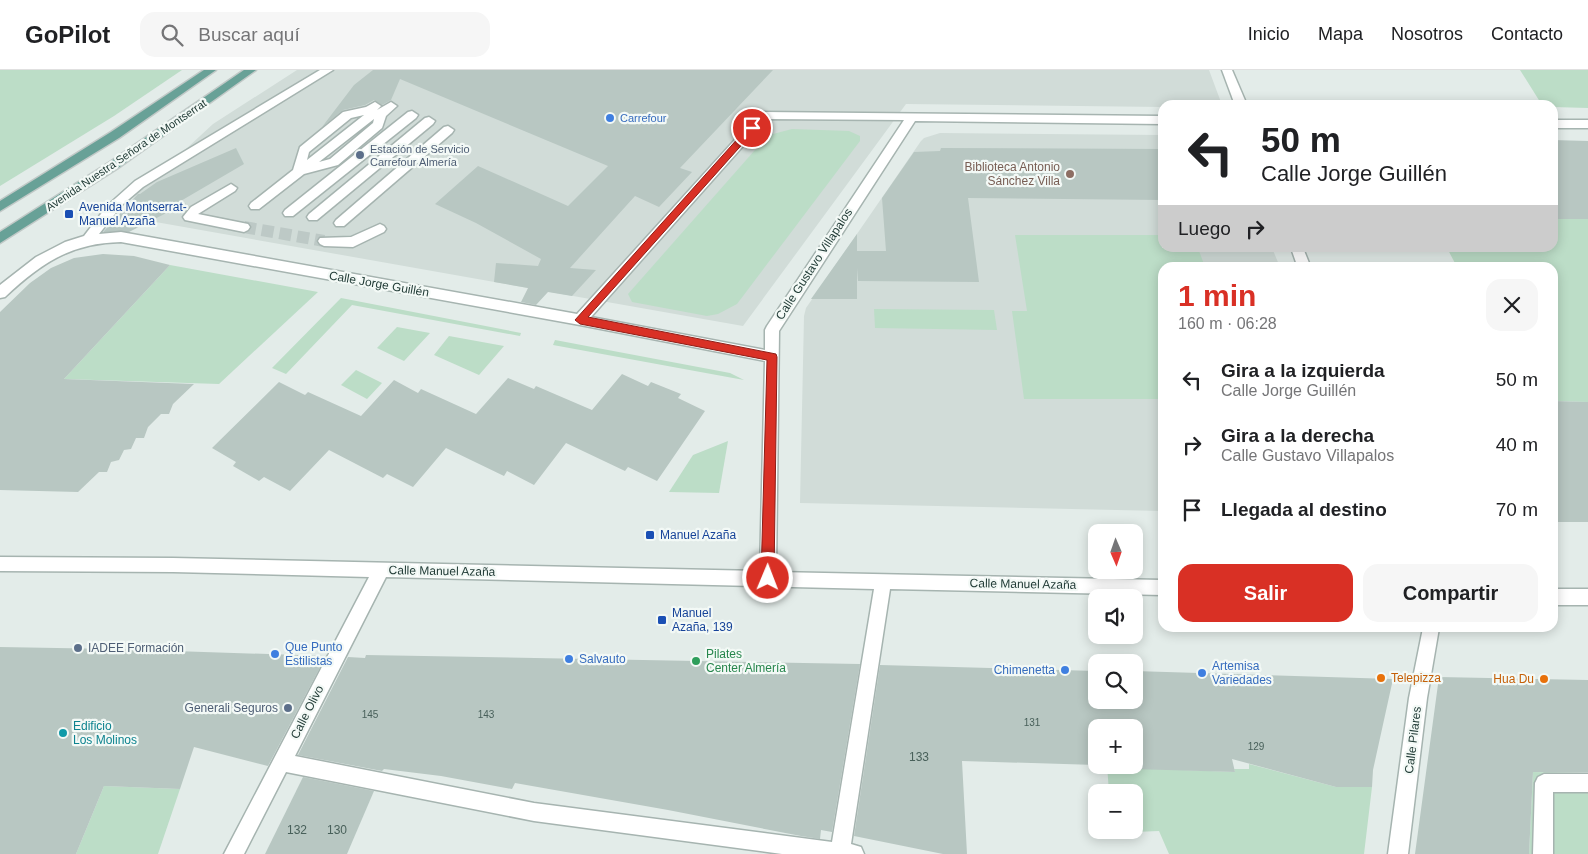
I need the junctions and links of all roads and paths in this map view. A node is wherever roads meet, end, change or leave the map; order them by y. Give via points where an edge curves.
1 (211, 70) edge
2 (250, 70) edge
3 (328, 70) edge
4 (1227, 70) edge
5 (1239, 100) edge
6 (412, 115) dead end
7 (912, 117) junction
8 (1158, 120) edge
9 (429, 121) dead end
10 (1558, 124) edge
11 (1588, 124) edge
12 (448, 130) dead end
13 (299, 171) junction
14 (230, 188) dead end
15 (255, 206) dead end
16 (0, 207) edge
17 (289, 213) dead end
18 (313, 217) dead end
19 (340, 222) dead end
20 (244, 227) tunnel mouth
21 (380, 229) dead end
22 (0, 238) edge
23 (89, 238) junction
24 (324, 241) tunnel mouth
25 (0, 293) edge
26 (580, 320) junction
27 (772, 357) junction
28 (0, 564) edge
29 (381, 570) junction
30 (768, 578) junction
31 (883, 581) junction
32 (1158, 588) edge
33 (1558, 597) edge
34 (1588, 597) edge
35 (1431, 632) edge
36 (281, 762) junction
37 (1588, 783) edge
38 (234, 854) edge
39 (845, 854) edge
40 (1398, 854) edge
41 (1543, 854) edge

1 - 16 main road, Avenida Nuestra Señora de Montserrat
2 - 22 main road, Avenida Nuestra Señora de Montserrat via 114,166
3 - 23 street via 139,184 114,205
4 - 5 street
6 - 17 street
7 - 8 street
7 - 26 street via 764,116
7 - 27 street, Calle Gustavo Villapalos via 772,330
9 - 18 street
10 - 11 street
12 - 19 street
13 - 13 street via 334,162 378,125 380,109 347,115 304,150
13 - 15 street
14 - 20 street via 189,217
21 - 24 street via 353,242
23 - 25 street, Calle Jorge Guillén via 41,259
23 - 26 street, Calle Jorge Guillén via 140,240
26 - 27 street, Calle Jorge Guillén
27 - 30 street, Calle Gustavo Villapalos
28 - 29 street, Calle Manuel Azaña
29 - 30 street, Calle Manuel Azaña
29 - 36 street, Calle Olivo
30 - 31 street, Calle Manuel Azaña
31 - 32 street, Calle Manuel Azaña
31 - 39 street
33 - 34 street
35 - 40 street, Calle Pilares via 1418,698
36 - 38 street, Calle Olivo
36 - 39 street via 534,812
37 - 41 street via 1544,782

